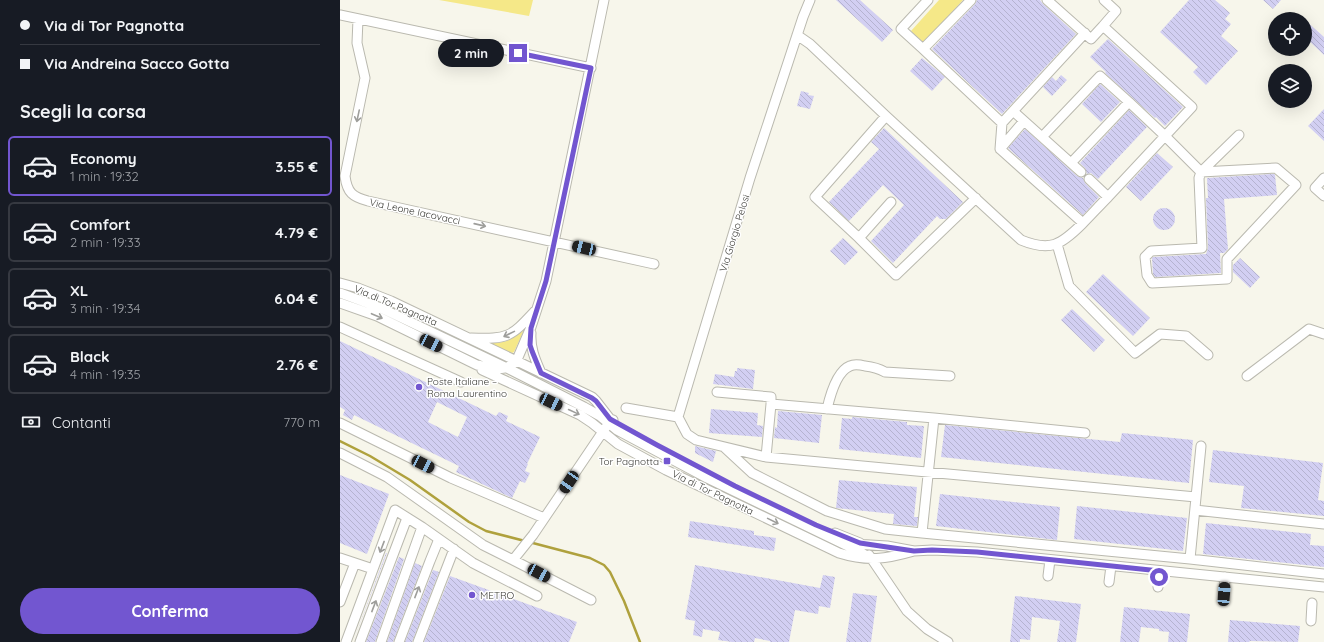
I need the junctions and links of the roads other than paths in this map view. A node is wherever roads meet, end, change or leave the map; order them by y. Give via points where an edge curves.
1 (604, 0) edge
2 (810, 0) edge
3 (928, 0) edge
4 (971, 0) edge
5 (1047, 0) edge
6 (1104, 0) edge
7 (340, 15) edge
8 (358, 19) junction
9 (1103, 26) junction
10 (1085, 33) junction
11 (797, 35) junction
12 (923, 49) junction
13 (591, 68) junction
14 (1129, 102) junction
15 (1013, 111) junction
16 (886, 116) junction
17 (1024, 121) junction
18 (1002, 123) junction
19 (1239, 135) dead end
20 (1165, 136) junction
21 (1042, 137) junction
22 (1000, 149) junction
23 (1071, 163) junction
24 (1081, 172) dead end
25 (1201, 172) junction
26 (1324, 178) edge
27 (1089, 179) dead end
28 (1108, 196) junction
29 (1324, 196) edge
30 (976, 198) junction
31 (891, 202) dead end
32 (1082, 223) junction
33 (859, 238) junction
34 (554, 242) junction
35 (1057, 244) junction
36 (654, 264) dead end
37 (340, 283) edge
38 (340, 293) edge
39 (340, 303) edge
40 (537, 308) junction
41 (340, 327) edge
42 (531, 328) junction
43 (1324, 334) edge
44 (468, 338) junction
45 (1208, 355) dead end
46 (516, 362) junction
47 (477, 365) junction
48 (507, 368) junction
49 (541, 373) junction
50 (950, 376) dead end
51 (1247, 376) dead end
52 (461, 382) dead end
53 (717, 392) dead end
54 (771, 404) junction
55 (626, 408) dead end
56 (827, 409) junction
57 (678, 417) junction
58 (934, 418) junction
59 (340, 423) edge
60 (607, 424) junction
61 (1085, 433) dead end
62 (1201, 446) dead end
63 (724, 447) junction
64 (340, 453) edge
65 (766, 457) junction
66 (929, 473) junction
67 (1196, 497) junction
68 (1195, 510) junction
69 (407, 518) junction
70 (544, 518) junction
71 (1324, 524) edge
72 (422, 527) junction
73 (922, 533) junction
74 (439, 539) junction
75 (860, 543) junction
76 (844, 545) junction
77 (454, 549) junction
78 (914, 551) junction
79 (340, 558) edge
80 (872, 559) junction
81 (1190, 559) junction
82 (513, 560) junction
83 (1050, 560) junction
84 (355, 563) junction
85 (1111, 566) junction
86 (373, 569) junction
87 (1160, 571) junction
88 (1324, 574) edge
89 (1048, 576) dead end
90 (1225, 577) junction
91 (1109, 582) dead end
92 (1158, 587) dead end
93 (1324, 587) edge
94 (1224, 594) dead end
95 (537, 596) dead end
96 (591, 600) dead end
97 (340, 602) edge
98 (1312, 603) dead end
99 (1310, 621) dead end
100 (346, 642) edge
101 (360, 642) edge
102 (380, 642) edge
103 (399, 642) edge
104 (418, 642) edge
105 (948, 642) edge

1 - 13 street
2 - 11 street, Via Giorgio Pelosi
3 - 12 street via 901,29
4 - 12 street
5 - 10 street
6 - 9 street via 1116,11
7 - 8 street
8 - 13 street
8 -> 34 street, Via Leone Iacovacci via 357,43 365,78 345,176 348,189 354,196
9 - 10 street via 1091,39
9 - 20 street via 1192,107
10 - 15 street
11 - 16 street via 810,44
11 - 57 street, Via Giorgio Pelosi via 750,178
12 - 18 street
13 - 34 street
14 - 20 street
14 - 21 street via 1100,76
14 - 23 street
15 - 17 street
15 - 18 street
16 - 30 street
16 - 33 street via 815,197
17 - 21 street
17 - 22 street
18 - 22 street
19 - 25 street
20 - 25 street
20 - 28 street
21 - 23 street
22 - 32 street
23 - 24 street
25 - 25 street via 1199,178 1202,248 1151,251 1145,257 1146,275 1152,283 1227,279 1227,259 1296,185 1276,168
26 - 29 street via 1315,188
27 - 28 street
28 - 32 street
30 - 33 street via 896,275
30 - 35 street via 1021,240 1034,245
31 - 33 street
32 - 35 street via 1069,237
34 - 36 street, Via Leone Iacovacci
34 - 40 street
35 - 45 street via 1069,286 1135,353 1160,334 1186,336
37 - 44 street, Via di Tor Pagnotta via 391,301
38 - 48 street, Via di Tor Pagnotta via 381,308
39 -> 47 street, Via di Tor Pagnotta via 377,316
40 - 42 street
40 -> 44 street via 509,335
41 - 52 street
42 - 46 street
42 - 49 street via 530,345
43 - 51 street via 1309,328
44 - 46 street, Via di Tor Pagnotta
46 - 48 street
46 - 49 street, Via di Tor Pagnotta
47 - 48 street, Via di Tor Pagnotta via 492,369
47 -> 60 street, Via di Tor Pagnotta via 482,370 580,415
48 - 60 street, Via di Tor Pagnotta via 590,410
49 - 60 street, Via di Tor Pagnotta via 596,401
50 - 56 street via 886,372 877,367 850,366 836,382
53 - 54 street via 771,397
54 - 56 street
54 - 65 street
55 - 57 street
56 - 58 street
57 - 63 street via 687,434 696,440
58 - 61 street
58 - 66 street
59 - 70 street via 450,478
60 - 70 street
60 - 75 street, Via di Tor Pagnotta via 816,525
60 - 76 street, Via di Tor Pagnotta via 707,478
60 -> 80 street, Via di Tor Pagnotta via 618,444 666,470 839,553 860,559
62 - 67 street
63 - 65 street
63 - 73 street via 752,473 827,511 885,529
64 - 82 street via 386,477 483,545
65 - 66 street
66 - 67 street
66 - 73 street
67 - 68 street
68 - 71 street
68 - 81 street
69 - 72 street
69 -> 86 street via 395,510
101 -> 69 street
70 - 82 street
72 - 74 street
72 - 102 street
73 - 81 street
74 - 77 street
103 -> 74 street
75 - 76 street, Via di Tor Pagnotta
75 - 78 street, Via di Tor Pagnotta
75 - 80 street
76 - 80 street, Via di Tor Pagnotta
77 - 95 street via 473,563
77 - 104 street
78 - 80 street, Via di Tor Pagnotta via 890,558
78 - 83 street, Via di Tor Pagnotta via 977,552
79 - 84 street
80 - 105 street via 907,611 927,629
81 - 88 street
82 - 96 street
83 - 85 street, Via di Tor Pagnotta
83 - 89 street
84 - 86 street
84 - 97 street
85 - 87 street, Via di Tor Pagnotta
85 - 91 street
86 - 100 street
87 - 90 street, Via di Tor Pagnotta
87 - 92 street
90 - 93 street, Via di Tor Pagnotta
90 - 94 street
98 - 99 street

